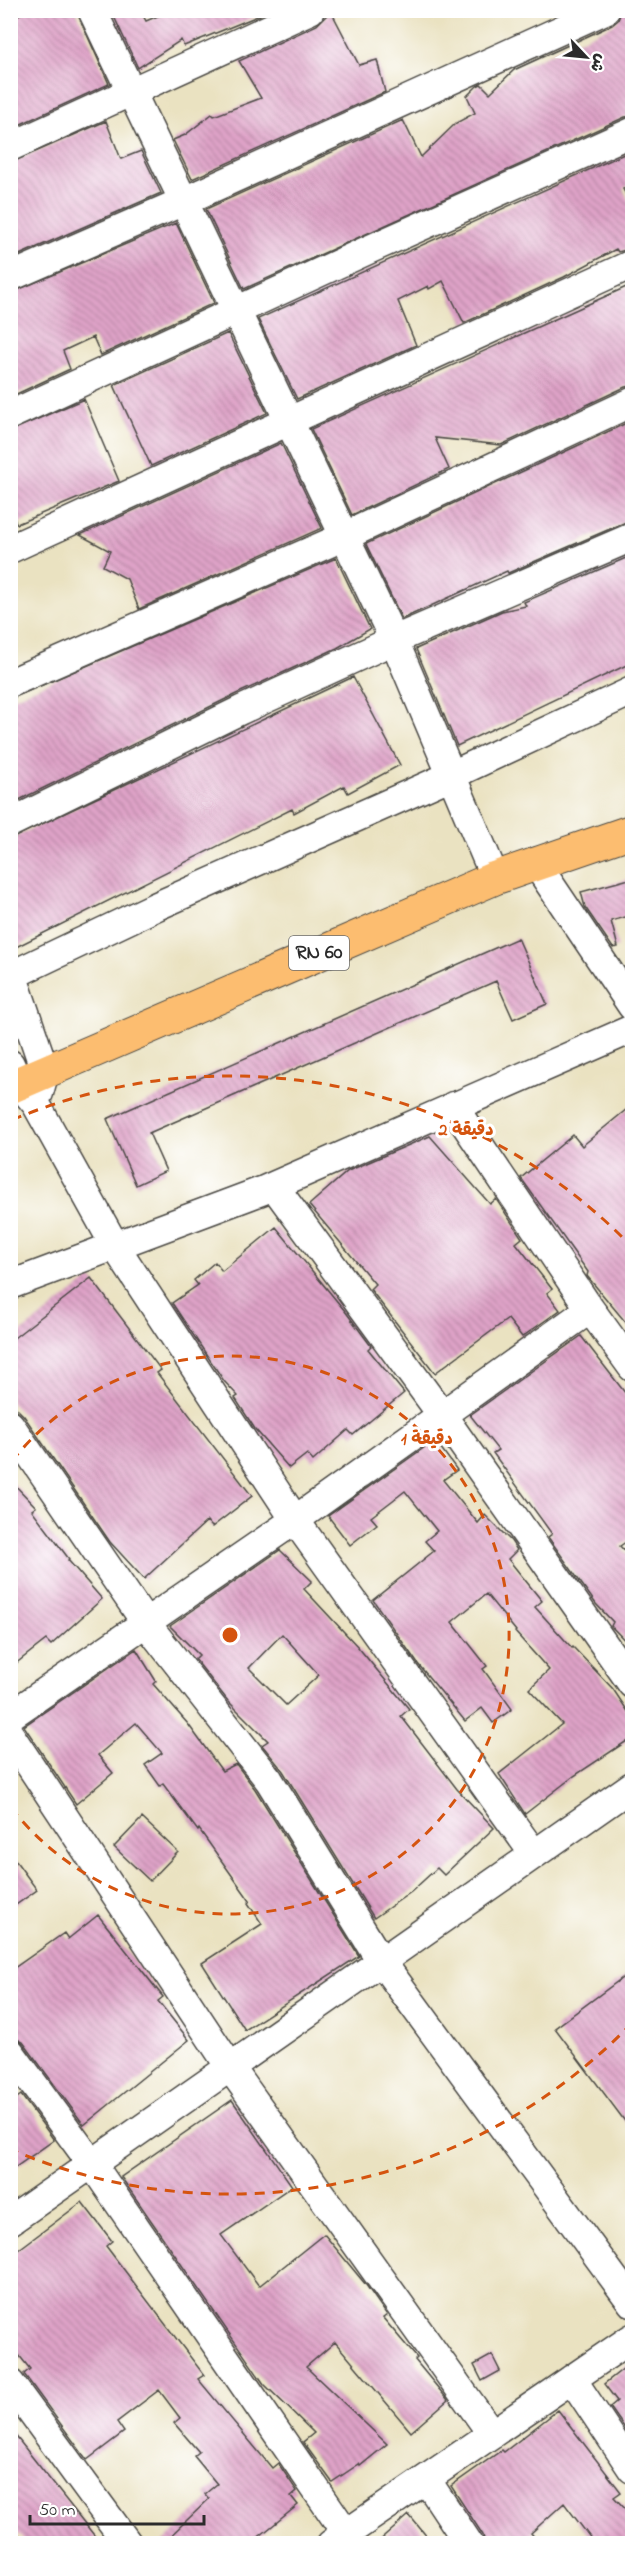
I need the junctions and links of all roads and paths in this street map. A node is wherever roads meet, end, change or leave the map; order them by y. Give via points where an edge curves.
1 (92, 10) edge
2 (310, 10) edge
3 (605, 10) edge
4 (132, 91) junction
5 (633, 132) edge
6 (10, 147) edge
7 (184, 201) junction
8 (633, 264) edge
9 (10, 277) edge
10 (237, 310) junction
11 (633, 402) edge
12 (10, 415) edge
13 (288, 422) junction
14 (343, 537) junction
15 (633, 537) edge
16 (10, 549) edge
17 (394, 640) junction
18 (10, 683) edge
19 (633, 691) edge
20 (452, 775) junction
21 (10, 823) edge
22 (633, 831) edge
23 (535, 862) junction
24 (495, 878) junction
25 (12, 973) edge
26 (633, 1006) edge
27 (633, 1029) edge
28 (24, 1082) edge
29 (453, 1106) junction
30 (274, 1186) junction
31 (115, 1246) junction
32 (10, 1285) edge
33 (590, 1309) junction
34 (633, 1367) edge
35 (442, 1415) junction
36 (10, 1425) edge
37 (295, 1520) junction
38 (146, 1623) junction
39 (633, 1684) edge
40 (10, 1716) edge
41 (10, 1735) edge
42 (633, 1786) edge
43 (534, 1854) junction
44 (381, 1961) junction
45 (10, 2052) edge
46 (230, 2067) junction
47 (92, 2164) junction
48 (10, 2221) edge
49 (633, 2302) edge
50 (633, 2338) edge
51 (572, 2379) junction
52 (10, 2383) edge
53 (492, 2434) junction
54 (633, 2469) edge
55 (426, 2479) junction
56 (339, 2538) edge
57 (128, 2544) edge
58 (469, 2544) edge

1 - 4 street
2 - 4 street
3 - 7 street
4 - 6 street
4 - 7 street
5 - 10 street
7 - 9 street
7 - 10 street
8 - 13 street
10 - 12 street
10 - 13 street
11 - 14 street
13 - 14 street
13 - 16 street
14 - 17 street
14 - 18 street
15 - 17 street
17 - 20 street
17 - 21 street
19 - 20 street
20 - 24 street
20 - 25 street
22 - 23 main road, RN 60
23 - 24 main road, RN 60
23 - 26 street
24 - 28 main road, RN 60
25 - 28 street
27 - 29 street
28 - 31 street
29 - 30 street
29 - 33 street
30 - 31 street
30 - 35 street
31 - 32 street
31 - 37 street
33 - 34 street
33 - 35 street
35 - 37 street
35 - 39 street
36 - 38 street
37 - 38 street
37 - 43 street
38 - 40 street
38 - 44 street via 269,1780
41 - 46 street
42 - 43 street
43 - 44 street
44 - 46 street
44 - 49 street
45 - 47 street
46 - 47 street
46 - 53 street
47 - 48 street
47 - 56 street
50 - 51 street
51 - 53 street
51 - 54 street
52 - 57 street
53 - 55 street
55 - 56 street
55 - 58 street

